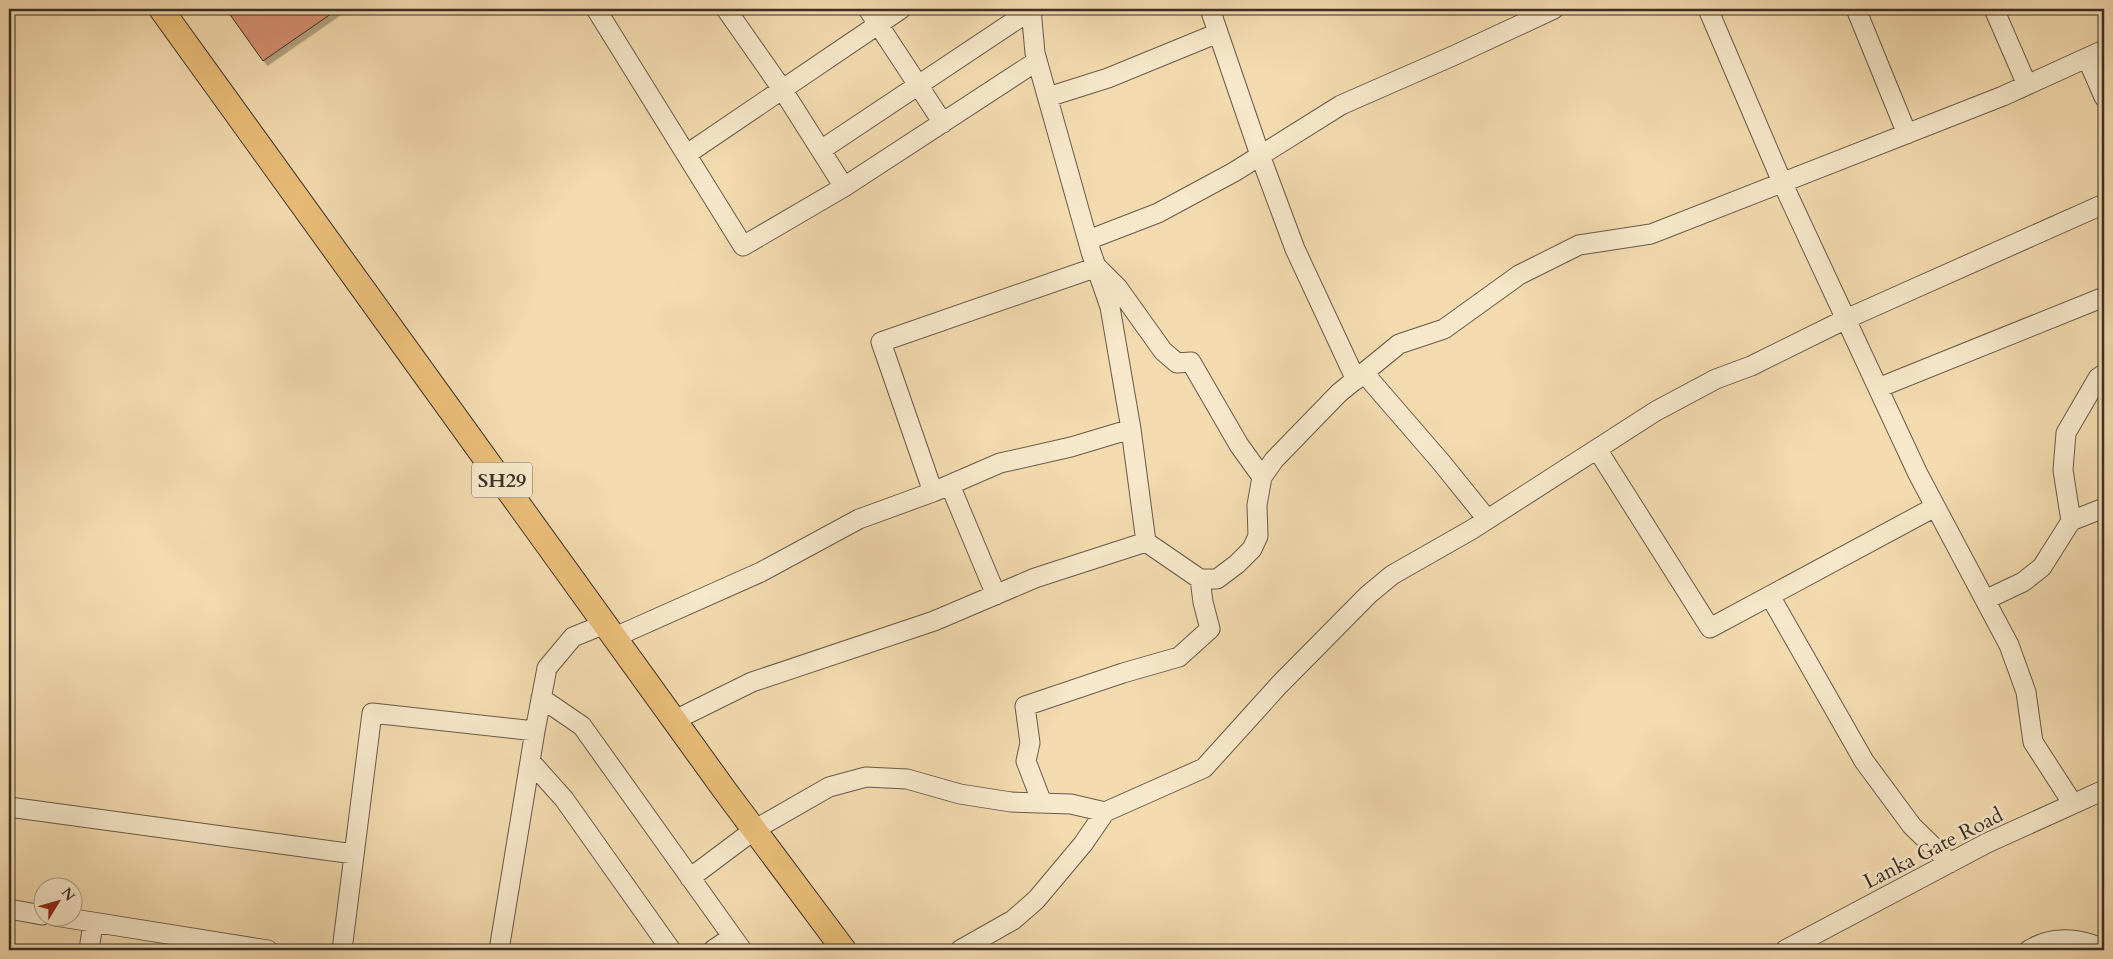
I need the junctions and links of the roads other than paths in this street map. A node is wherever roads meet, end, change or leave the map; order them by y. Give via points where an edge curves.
1 (161, 9) edge
2 (596, 9) edge
3 (901, 9) edge
4 (1031, 9) edge
5 (1210, 9) edge
6 (1554, 9) edge
7 (1708, 9) edge
8 (1856, 9) edge
9 (1994, 9) edge
10 (732, 11) edge
11 (873, 16) edge
12 (1218, 33) junction
13 (2096, 54) edge
14 (1038, 61) junction
15 (918, 85) junction
16 (2027, 85) junction
17 (782, 90) junction
18 (1048, 97) junction
19 (2104, 97) edge
20 (943, 123) junction
21 (1906, 134) junction
22 (821, 150) junction
23 (687, 154) junction
24 (1260, 155) junction
25 (1782, 182) junction
26 (844, 187) junction
27 (2104, 204) edge
28 (1088, 240) junction
29 (1097, 268) junction
30 (2104, 297) edge
31 (1846, 319) junction
32 (2104, 374) edge
33 (1360, 376) junction
34 (1878, 388) junction
35 (1132, 429) junction
36 (1597, 449) junction
37 (1262, 477) junction
38 (941, 488) junction
39 (1935, 507) junction
40 (2104, 508) edge
41 (1487, 519) junction
42 (2071, 521) junction
43 (1146, 542) junction
44 (1200, 579) junction
45 (996, 594) junction
46 (1770, 596) junction
47 (1985, 600) junction
48 (610, 630) junction
49 (541, 698) junction
50 (675, 720) junction
51 (535, 731) junction
52 (530, 761) junction
53 (2104, 790) edge
54 (1042, 803) junction
55 (2073, 804) junction
56 (9, 807) edge
57 (1106, 812) junction
58 (754, 830) junction
59 (354, 854) junction
60 (1950, 863) junction
61 (690, 878) junction
62 (9, 909) edge
63 (32, 912) edge
64 (82, 921) edge
65 (94, 923) junction
66 (737, 943) edge
67 (89, 950) edge
68 (268, 950) edge
69 (342, 950) edge
70 (499, 950) edge
71 (671, 950) edge
72 (713, 950) edge
73 (844, 950) edge
74 (960, 950) edge
75 (1787, 950) edge
76 (2029, 950) edge
77 (2104, 950) edge

1 - 48 main road, SH29
2 - 23 street
3 - 11 street
4 - 14 street
4 - 15 street
5 - 12 street
6 - 24 street via 1341,104
7 - 25 street
8 - 21 street
9 - 16 street
10 - 17 street
11 - 15 street
11 - 17 street
12 - 18 street via 1108,78
12 - 24 street
13 - 16 street
13 - 19 street
14 - 18 street
14 - 20 street
15 - 20 street
15 - 22 street
16 - 21 street
17 - 22 street
17 - 23 street
18 - 28 street
20 - 26 street
21 - 25 street
22 - 26 street
23 - 26 street via 744,246
24 - 28 street via 1158,213
24 - 33 street via 1295,249
25 - 31 street
25 - 33 street via 1651,234 1579,245 1519,275 1444,329 1399,344
27 - 31 street
28 - 29 street
29 - 35 street via 1110,307
29 - 37 street via 1118,288 1162,351 1177,363 1191,362 1239,445
29 - 38 street via 881,342
30 - 34 street
31 - 34 street
31 - 36 street via 1699,388
32 - 42 street via 2098,378 2066,433 2063,470
33 - 37 street via 1274,460
33 - 41 street via 1441,462
34 - 39 street
35 - 38 street via 1000,463
35 - 43 street
36 - 41 street
36 - 46 street via 1710,628
37 - 44 street via 1257,505 1258,536 1252,549 1217,579
38 - 45 street
38 - 48 street via 859,520 761,572
39 - 46 street
39 - 47 street
40 - 42 street
41 - 57 street via 1392,575 1368,595 1279,685 1204,768
42 - 47 street via 2042,566 2023,582
43 - 44 street
43 - 45 street
44 - 54 street via 1210,629 1179,657 1025,706 1030,743 1026,761
45 - 50 street via 934,621 752,682
46 - 60 street via 1864,761 1912,826
47 - 55 street via 2009,645 2026,692 2033,742
48 - 49 street via 574,637 547,668
48 - 50 main road, SH29
49 - 51 street
49 - 61 street via 582,726
50 - 58 main road, SH29
51 - 52 street
51 - 59 street via 372,713
52 - 70 street
52 - 71 street via 564,800
53 - 55 street, Lanka Gate Road
54 - 57 street via 1071,804
54 - 58 street via 960,794 908,778 866,776 828,787
55 - 60 street, Lanka Gate Road
56 - 59 street
57 - 74 street via 1036,900 1013,920
58 - 61 street
58 - 73 main road, SH29
59 - 69 street
60 - 75 street, Lanka Gate Road
61 - 66 street
62 - 63 street
64 - 65 street
65 - 67 street
65 - 68 street
66 - 72 street
76 - 77 street via 2046,942 2061,940 2078,940

